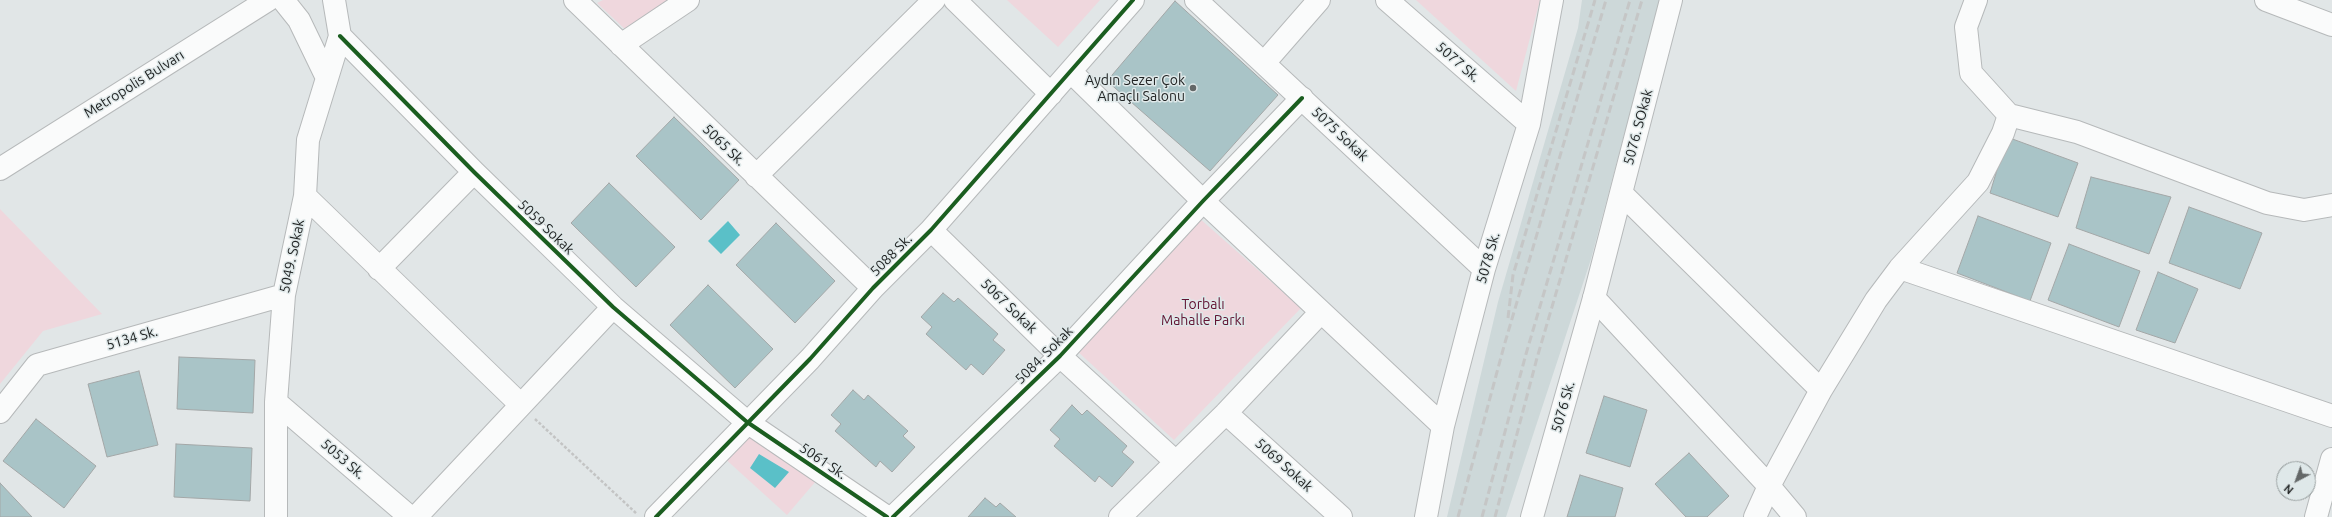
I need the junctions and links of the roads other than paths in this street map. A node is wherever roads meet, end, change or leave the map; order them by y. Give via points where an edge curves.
1 (268, 0) edge
2 (283, 0) edge
3 (334, 0) edge
4 (688, 0) edge
5 (934, 0) edge
6 (955, 0) edge
7 (1133, 0) edge
8 (1196, 0) edge
9 (1318, 0) edge
10 (1387, 0) edge
11 (1552, 0) edge
12 (1672, 0) edge
13 (1976, 0) edge
14 (2266, 0) edge
15 (578, 1) edge
16 (2332, 25) edge
17 (340, 36) junction
18 (621, 45) junction
19 (1264, 63) junction
20 (1071, 72) junction
21 (327, 78) junction
22 (1051, 94) junction
23 (1302, 98) junction
24 (2009, 115) junction
25 (1529, 124) junction
26 (0, 169) edge
27 (474, 172) junction
28 (756, 176) junction
29 (1621, 193) junction
30 (305, 196) junction
31 (1202, 201) junction
32 (2332, 205) edge
33 (931, 230) junction
34 (1900, 268) junction
35 (379, 269) junction
36 (1484, 269) junction
37 (873, 288) junction
38 (284, 295) junction
39 (1594, 298) junction
40 (613, 307) junction
41 (1321, 312) junction
42 (1060, 356) junction
43 (1821, 390) junction
44 (276, 402) junction
45 (521, 405) junction
46 (0, 412) edge
47 (1226, 413) junction
48 (2332, 416) edge
49 (748, 422) junction
50 (1443, 426) junction
51 (2332, 459) edge
52 (1176, 462) junction
53 (1769, 486) junction
54 (1124, 516) edge
55 (276, 517) edge
56 (410, 517) edge
57 (416, 517) edge
58 (656, 517) edge
59 (887, 517) edge
60 (893, 517) edge
61 (1341, 517) edge
62 (1426, 517) edge
63 (1532, 517) edge
64 (1755, 517) edge
65 (1795, 517) edge
66 (2316, 517) edge

1 - 26 street, Metropolis Bulvarı
2 - 21 street via 299,20
3 - 17 street, 5049. Sokak
4 - 18 street
5 - 28 street
6 - 22 street
7 - 20 street, 5088 Sk.
8 - 19 street, 5075 Sokak
9 - 19 street
10 - 25 street, 5077 Sk.
11 - 25 street, 5078 Sk.
12 - 29 street, 5076. SOkak
13 - 24 street via 1966,27 1971,73
14 - 16 street
15 - 18 street, 5065 Sk.
17 - 21 street, 5049. Sokak
17 - 27 street, 5059 Sokak
18 - 28 street, 5065 Sk.
19 - 23 street, 5075 Sokak
20 - 22 street, 5088 Sk.
20 - 31 street
21 - 30 street, 5049. Sokak via 308,140
22 - 33 street, 5088 Sk.
23 - 31 street, 5084. Sokak
23 - 36 street, 5075 Sokak
24 - 32 street via 2077,132 2266,203 2304,210
24 - 34 street via 2003,133 1978,182
25 - 36 street, 5078 Sk.
27 - 35 street
27 - 40 street, 5059 Sokak
28 - 37 street, 5065 Sk.
29 - 39 street, 5076. SOkak
29 - 43 street
30 - 35 street
30 - 38 street, 5049. Sokak
31 - 41 street
31 - 42 street, 5084. Sokak
33 - 37 street, 5088 Sk.
33 - 42 street, 5067 Sokak
34 - 43 street via 1876,300
34 - 48 street
35 - 45 street
36 - 50 street, 5078 Sk.
37 - 49 street, 5088 Sk. via 810,359
38 - 44 street, 5049. Sokak
38 - 46 street, 5134 Sk. via 37,365
39 - 53 street
39 - 63 street, 5076 Sk.
40 - 45 street
40 - 49 street, 5059 Sokak
41 - 47 street
41 - 50 street
42 - 52 street, 5067 Sokak
42 - 60 street, 5084. Sokak
43 - 53 street
44 - 55 street, 5049. Sokak
44 - 56 street, 5053 Sk.
45 - 57 street
47 - 52 street
47 - 61 street, 5069 Sokak
49 - 58 street, 5088 Sk.
49 - 59 street, 5061 Sk.
50 - 62 street, 5078 Sk.
51 - 66 street
52 - 54 street
53 - 64 street
53 - 65 street

